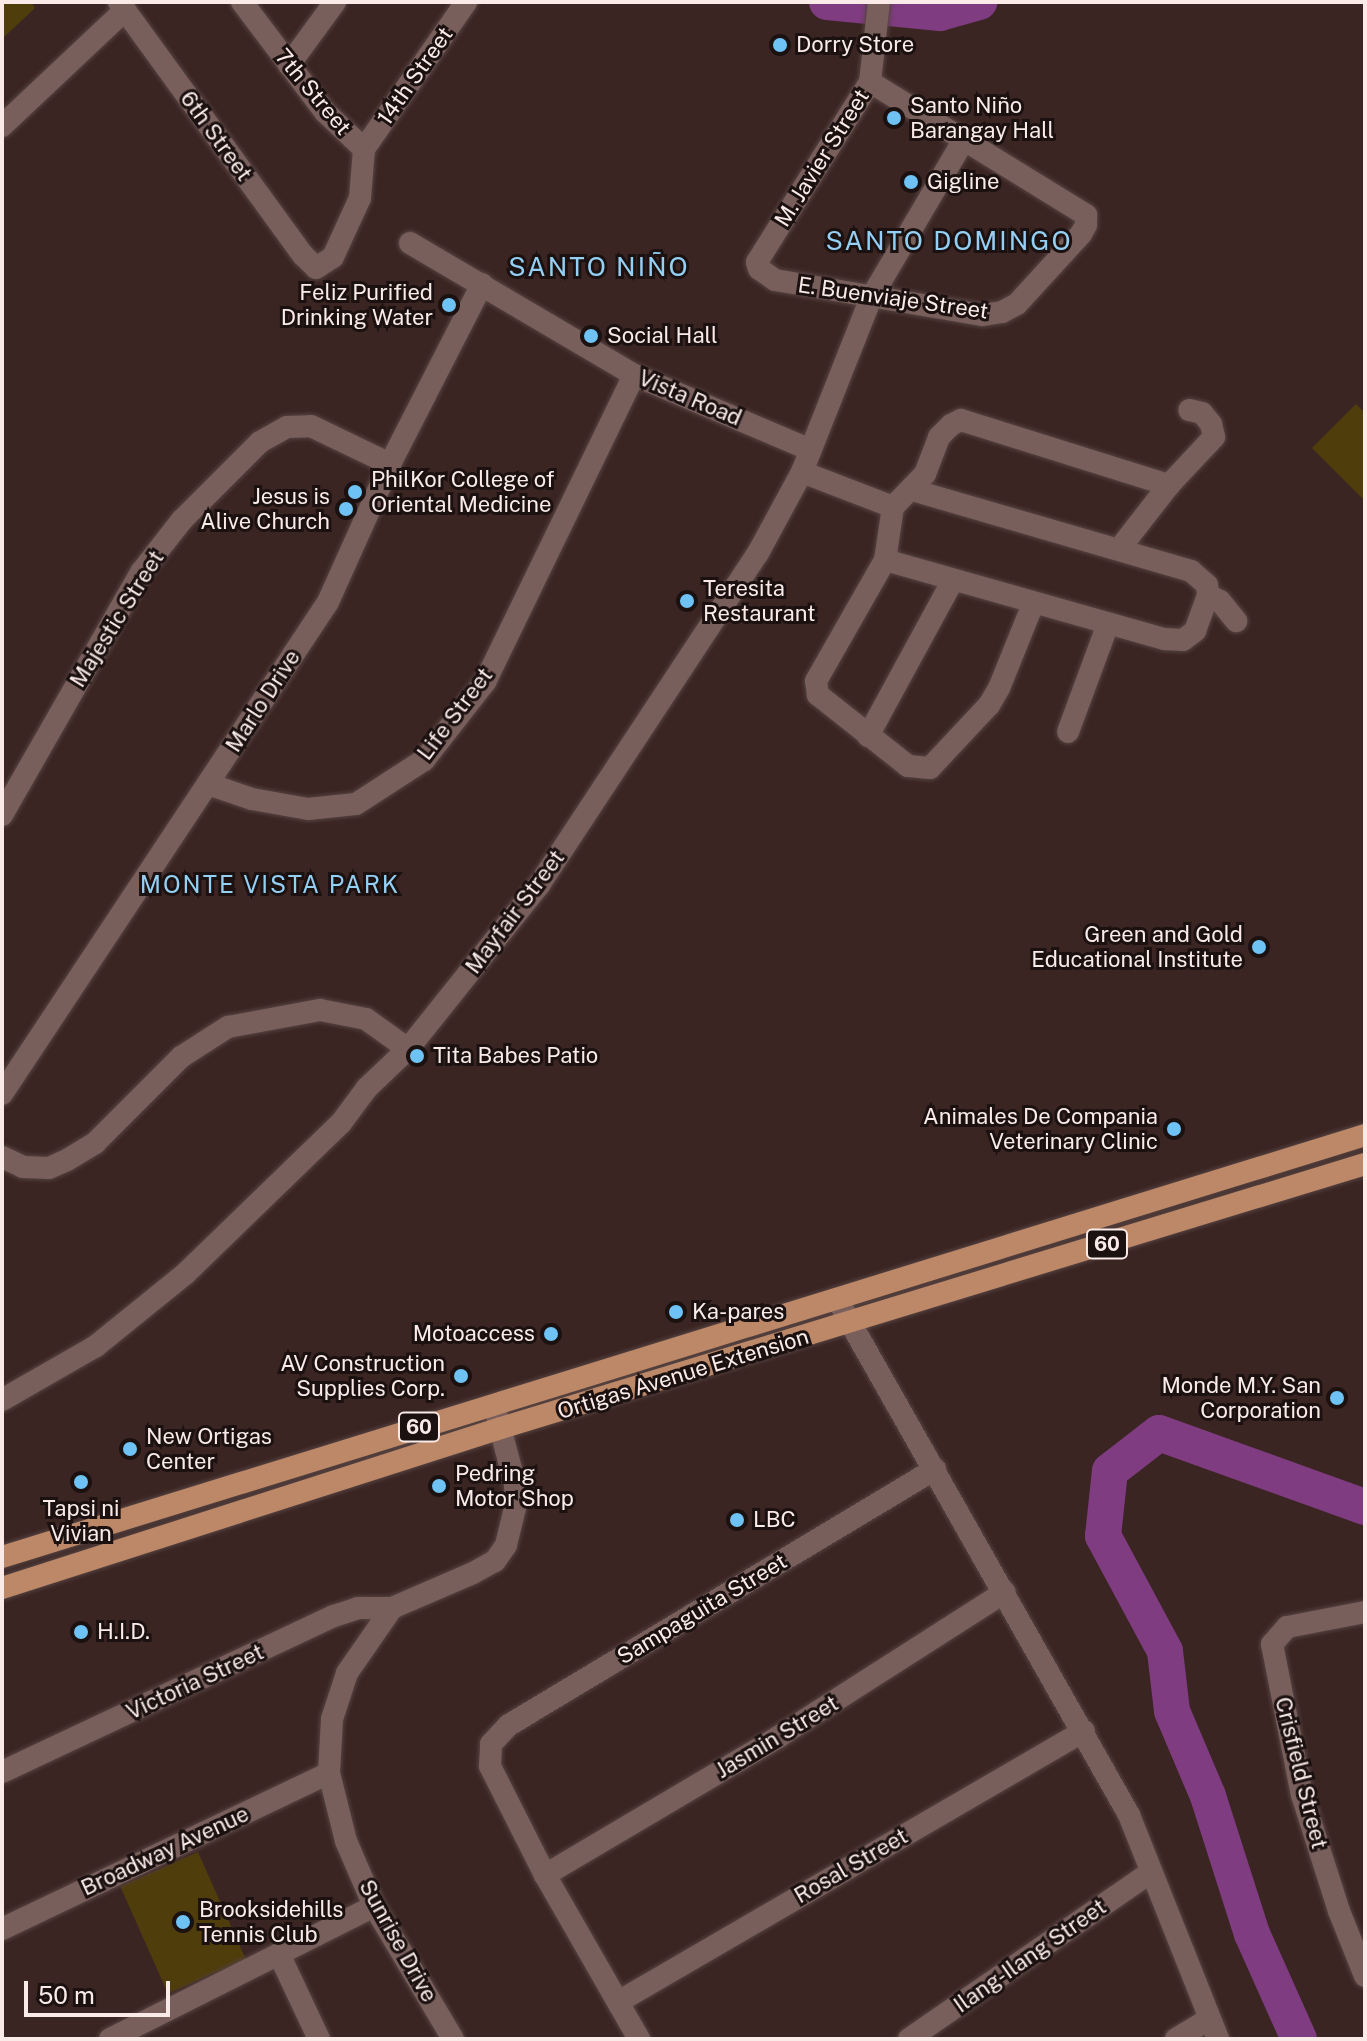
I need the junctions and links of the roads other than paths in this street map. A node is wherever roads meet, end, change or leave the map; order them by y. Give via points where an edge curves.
1 (242, 2) edge
2 (335, 2) edge
3 (466, 2) edge
4 (122, 6) edge
5 (877, 11) edge
6 (289, 65) junction
7 (870, 82) junction
8 (2, 126) edge
9 (965, 138) junction
10 (364, 149) junction
11 (410, 243) dead end
12 (757, 262) joint
13 (316, 268) joint
14 (482, 284) junction
15 (871, 298) junction
16 (634, 375) junction
17 (1189, 410) dead end
18 (808, 449) junction
19 (390, 464) junction
20 (802, 472) junction
21 (1169, 485) junction
22 (912, 490) junction
23 (893, 507) junction
24 (1120, 548) junction
25 (885, 560) junction
26 (952, 582) junction
27 (1208, 595) junction
28 (1033, 604) junction
29 (1236, 621) dead end
30 (1108, 624) junction
31 (1068, 732) dead end
32 (868, 736) junction
33 (208, 784) junction
34 (2, 815) edge
35 (408, 1049) junction
36 (2, 1094) edge
37 (1365, 1135) edge
38 (2, 1157) edge
39 (1365, 1164) edge
40 (837, 1299) junction
41 (850, 1323) junction
42 (2, 1400) edge
43 (494, 1406) junction
44 (501, 1428) junction
45 (935, 1469) junction
46 (100, 1527) junction
47 (109, 1554) junction
48 (2, 1557) edge
49 (2, 1588) edge
50 (1005, 1592) junction
51 (392, 1608) junction
52 (1365, 1612) edge
53 (1084, 1731) junction
54 (2, 1772) edge
55 (329, 1773) junction
56 (1151, 1872) junction
57 (545, 1875) junction
58 (374, 1906) junction
59 (2, 1929) edge
60 (279, 1954) junction
61 (1365, 1976) edge
62 (618, 2002) junction
63 (1214, 2029) edge
64 (151, 2030) edge
65 (110, 2039) edge
66 (319, 2039) edge
67 (453, 2039) edge
68 (639, 2039) edge
69 (909, 2039) edge
70 (1176, 2039) edge

1 - 6 street, 7th Street
2 - 6 street
3 - 10 street, 14th Street
4 - 8 street
4 - 13 street, 6th Street
5 - 7 street, M. Javier Street
6 - 10 street, 7th Street via 325,112
7 - 9 street
7 - 12 street, M. Javier Street
9 - 15 street, Mayfair Street
9 - 15 street, E. Buenviaje Street via 1086,215 1081,234 1017,304 1002,312 982,315
10 - 13 street, 7th Street via 360,198 333,257
11 - 14 street, Vista Road
12 - 15 street, E. Buenviaje Street via 764,276 775,280
14 - 16 street, Vista Road
14 - 19 street, Marlo Drive
15 - 18 street, Mayfair Street
16 - 18 street, Vista Road
16 - 33 street, Life Street via 485,682 424,760 356,804 308,809
17 - 21 street via 1202,413 1214,437
18 - 20 street, Mayfair Street
19 - 33 street, Marlo Drive via 328,602
19 - 34 street, Majestic Street via 311,426 287,427 260,442 182,520 142,571
20 - 23 street
20 - 35 street, Mayfair Street via 758,553 539,885
21 - 22 street via 961,420 939,437 925,474
21 - 24 street
22 - 23 street
22 - 24 street
23 - 25 street
24 - 27 street via 1191,571 1207,585
25 - 26 street
25 - 32 street via 816,681 818,695
26 - 28 street
26 - 32 street
27 - 29 street
27 - 30 street via 1195,631 1183,640
28 - 30 street
28 - 32 street via 999,688 938,762 930,768 908,766
30 - 31 street
33 - 36 street, Marlo Drive
35 - 38 street via 366,1019 320,1010 228,1027 181,1057 95,1143 67,1160 36,1168
35 - 42 street, Mayfair Street via 367,1088 341,1123 185,1274 96,1346
37 - 40 main road, Ortigas Avenue Extension / 60
39 - 41 main road, Ortigas Avenue Extension / 60
40 - 41 street
40 - 43 main road, Ortigas Avenue Extension / 60
41 - 44 main road, Ortigas Avenue Extension / 60
41 - 45 street
43 - 44 street
43 - 46 main road, Ortigas Avenue Extension / 60
44 - 47 main road, Ortigas Avenue Extension / 60
44 - 51 street via 516,1504 506,1545 495,1561
45 - 50 street
45 - 57 street, Sampaguita Street via 509,1725 491,1744 490,1766
46 - 47 main road
46 - 48 main road, Ortigas Avenue Extension / 60
47 - 49 main road, Ortigas Avenue Extension / 60
50 - 53 street
50 - 57 street, Jasmin Street via 816,1713
51 - 54 street, Victoria Street via 358,1608 334,1616
51 - 55 street, Sunrise Drive via 347,1673 332,1719
52 - 61 street, Crisfield Street via 1298,1624 1279,1633 1272,1644 1302,1795
53 - 56 street via 1129,1815
53 - 62 street, Rosal Street
55 - 58 street, Sunrise Drive via 346,1841
55 - 59 street, Broadway Avenue
56 - 63 street
56 - 69 street, Ilang-Ilang Street
57 - 62 street
58 - 60 street
58 - 67 street, Sunrise Drive
60 - 64 street
60 - 66 street
62 - 68 street
63 - 70 street
64 - 65 street

